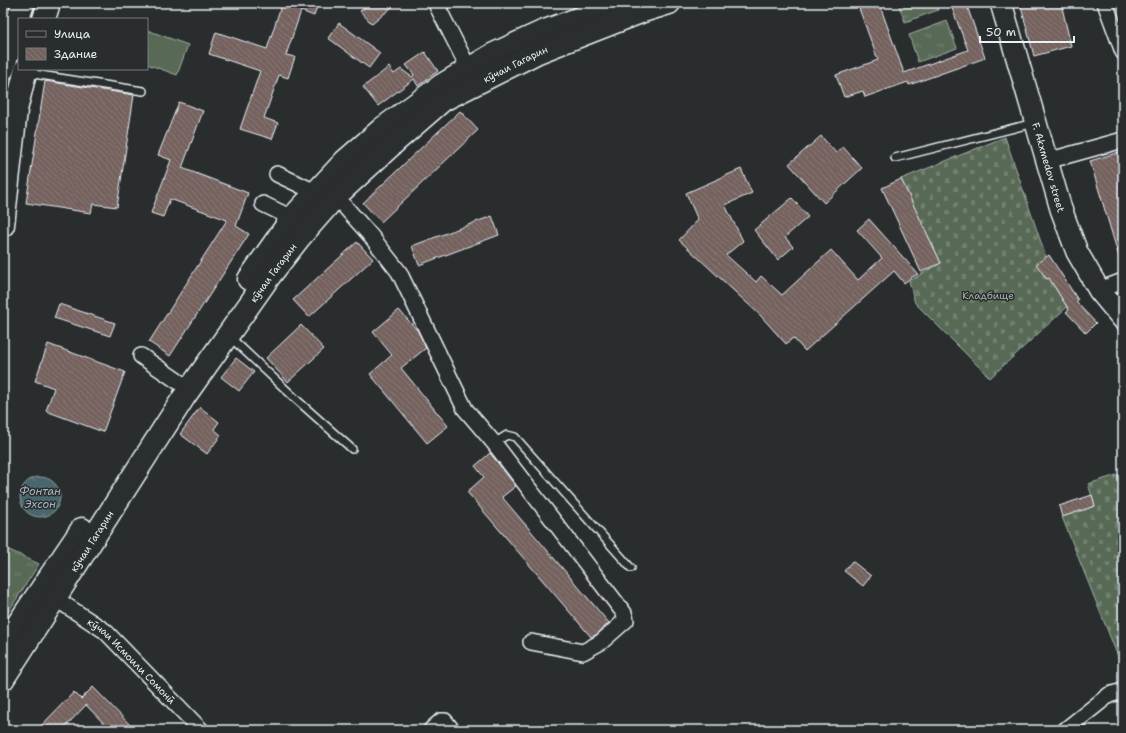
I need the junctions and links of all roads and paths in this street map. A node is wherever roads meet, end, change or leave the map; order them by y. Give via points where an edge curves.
1 (23, 3) edge
2 (49, 3) edge
3 (442, 3) edge
4 (621, 3) edge
5 (669, 3) edge
6 (1001, 3) edge
7 (1105, 3) edge
8 (18, 18) edge
9 (44, 18) edge
10 (18, 20) edge
11 (1123, 52) edge
12 (3, 69) edge
13 (470, 69) junction
14 (26, 71) edge
15 (143, 91) dead end
16 (1036, 122) junction
17 (1123, 140) edge
18 (895, 158) dead end
19 (1047, 161) junction
20 (277, 174) dead end
21 (325, 190) junction
22 (263, 204) dead end
23 (292, 218) junction
24 (3, 225) edge
25 (1123, 281) edge
26 (1099, 290) junction
27 (1123, 319) edge
28 (227, 334) junction
29 (142, 356) dead end
30 (179, 382) junction
31 (494, 443) junction
32 (352, 449) dead end
33 (631, 568) dead end
34 (48, 594) junction
35 (532, 642) dead end
36 (3, 646) edge
37 (3, 679) edge
38 (1123, 691) edge
39 (201, 730) edge
40 (431, 730) edge
41 (452, 730) edge
42 (1065, 730) edge

1 - 8 main road
2 - 9 main road
3 - 13 street via 437,6
4 - 13 main road, кӯчаи Гагарин via 542,32 494,54
5 - 21 main road, кӯчаи Гагарин via 538,52 443,100 397,140
6 - 16 main road, F. Akxmedov street
7 - 11 street
10 - 12 main road
13 - 21 main road, кӯчаи Гагарин via 442,85 383,128 345,161
14 - 15 lane
14 - 24 main road via 16,110
16 - 18 lane
16 - 19 main road, F. Akxmedov street
17 - 19 street
19 - 26 main road, F. Akxmedov street via 1077,252
20 - 21 street
21 - 23 main road, кӯчаи Гагарин
21 - 28 main road, кӯчаи Гагарин via 285,256
21 - 31 street via 370,235 399,272 465,409
22 - 23 street
23 - 30 main road, кӯчаи Гагарин
25 - 26 street
26 - 27 main road, F. Akxmedov street
28 - 32 lane
28 - 34 main road, кӯчаи Гагарин
29 - 30 street
30 - 34 main road, кӯчаи Гагарин
31 - 33 lane via 507,435 515,438
31 - 35 street via 624,613 626,620 601,642 583,652
34 - 36 main road, кӯчаи Гагарин
34 - 37 main road, кӯчаи Гагарин
34 - 39 street, кӯчаи Исмоили Сомонӣ via 105,631
38 - 42 street via 1109,695
40 - 41 street via 442,721 445,721

